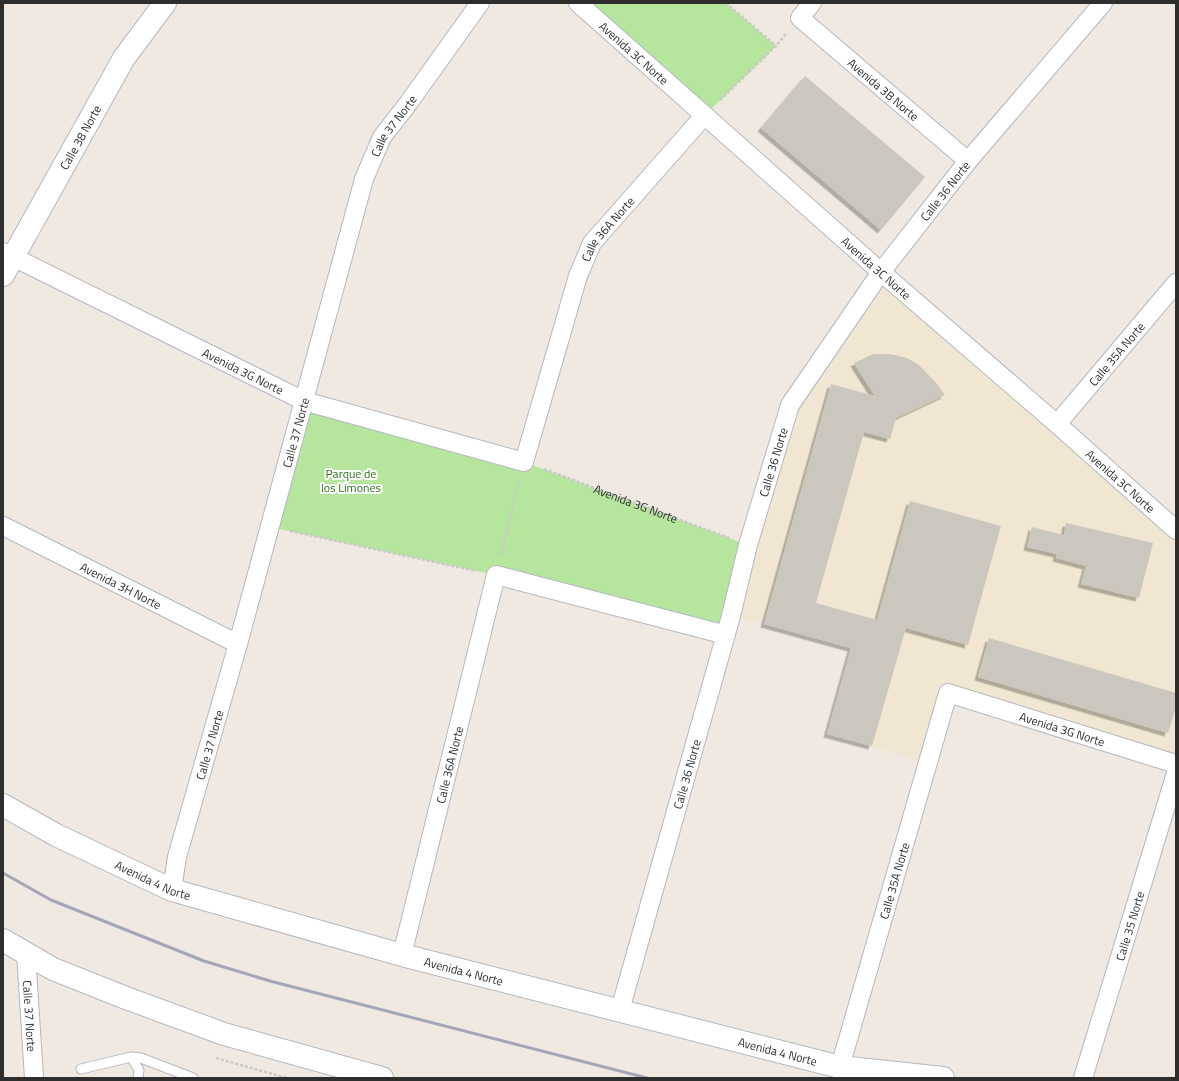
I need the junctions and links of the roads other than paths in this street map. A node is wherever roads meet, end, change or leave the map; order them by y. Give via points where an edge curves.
1 (165, 3) edge
2 (480, 3) edge
3 (578, 3) edge
4 (812, 3) edge
5 (1103, 3) edge
6 (704, 116) junction
7 (968, 161) junction
8 (6, 261) edge
9 (881, 272) junction
10 (1176, 283) edge
11 (304, 401) junction
12 (1057, 424) junction
13 (522, 461) joint
14 (3, 526) edge
15 (1176, 530) edge
16 (726, 635) junction
17 (238, 644) junction
18 (948, 693) joint
19 (1176, 764) edge
20 (1176, 773) edge
21 (3, 805) edge
22 (172, 890) junction
23 (3, 940) edge
24 (26, 953) junction
25 (402, 954) junction
26 (620, 1010) junction
27 (131, 1057) junction
28 (840, 1067) junction
29 (81, 1069) dead end
30 (34, 1078) edge
31 (138, 1078) edge
32 (192, 1078) edge
33 (382, 1078) edge
34 (943, 1078) edge
35 (1083, 1078) edge

1 - 8 main road, Calle 38 Norte via 124,58
2 - 11 street, Calle 37 Norte via 408,105 382,137 364,179
3 - 6 street, Avenida 3C Norte
4 - 7 street, Avenida 3B Norte via 800,18
5 - 7 street, Calle 36 Norte
6 - 9 street, Avenida 3C Norte
6 - 13 street, Calle 36A Norte via 592,244 578,276
7 - 9 street, Calle 36 Norte
8 - 11 street, Avenida 3G Norte
9 - 12 street, Avenida 3C Norte
9 - 16 street, Calle 36 Norte via 790,405 748,545
10 - 12 street, Calle 35A Norte
11 - 13 street, Avenida 3G Norte
11 - 17 street, Calle 37 Norte
12 - 15 street, Avenida 3C Norte
14 - 17 street, Avenida 3H Norte
16 - 25 street, Calle 36A Norte via 500,576
16 - 26 street, Calle 36 Norte
17 - 22 street, Calle 37 Norte via 177,857
18 - 19 street, Avenida 3G Norte
18 - 28 street, Calle 35A Norte
20 - 35 street, Calle 35 Norte
21 - 22 main road, Avenida 4 Norte via 56,835
22 - 25 main road, Avenida 4 Norte
23 - 24 main road
24 - 30 street, Calle 37 Norte
24 - 33 main road via 53,969 224,1034
25 - 26 main road, Avenida 4 Norte
26 - 28 main road, Avenida 4 Norte
27 - 29 lane
27 - 31 lane via 139,1070
27 - 32 lane via 141,1058
28 - 34 main road, Avenida 4 Norte

